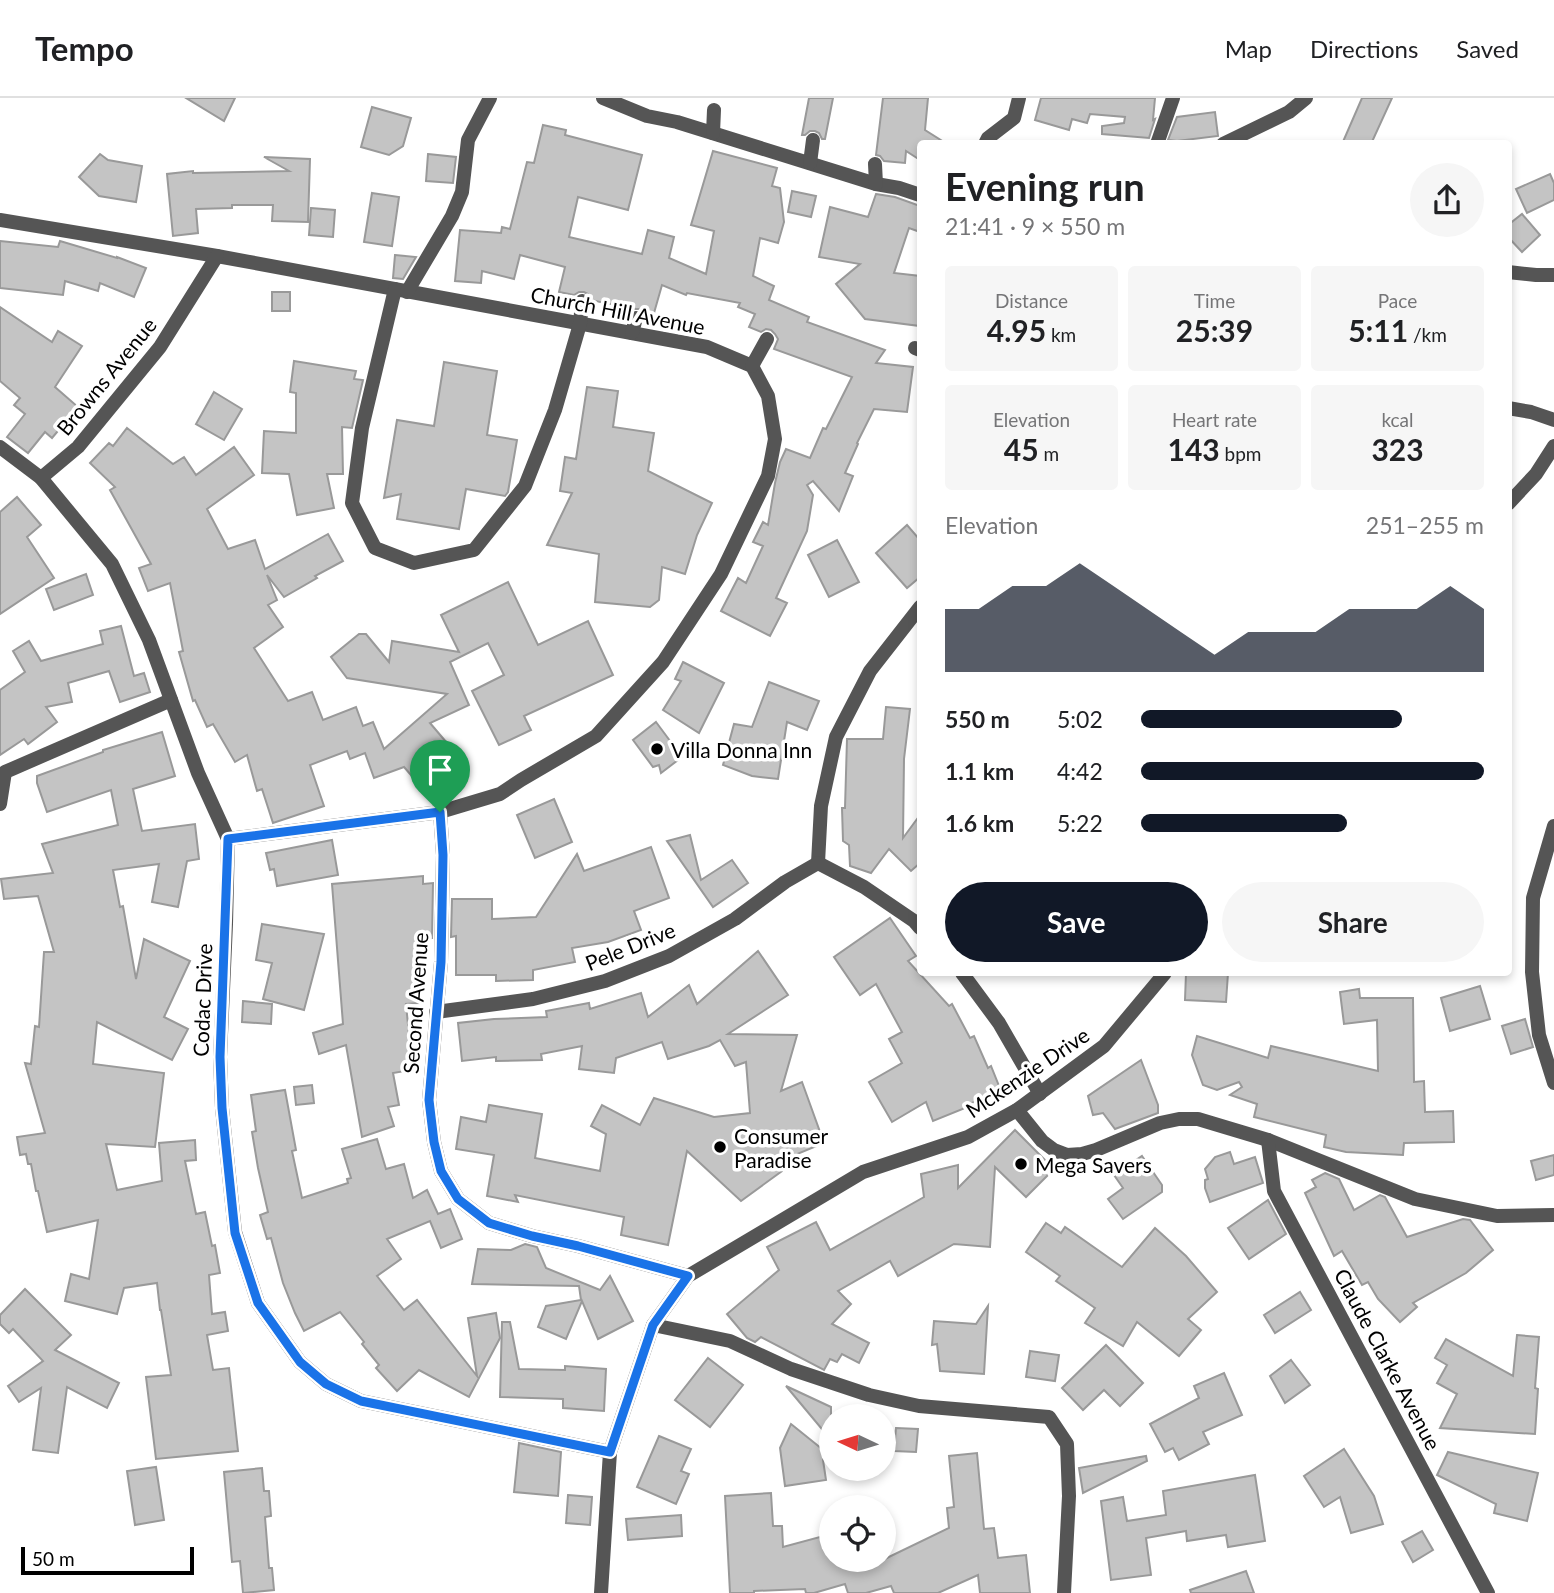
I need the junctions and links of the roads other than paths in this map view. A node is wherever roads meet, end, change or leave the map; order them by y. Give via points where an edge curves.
1 (490, 98) edge
2 (603, 98) edge
3 (1019, 98) edge
4 (1173, 98) edge
5 (1306, 98) edge
6 (714, 110) dead end
7 (713, 133) junction
8 (813, 140) dead end
9 (987, 140) edge
10 (1158, 140) edge
11 (1231, 140) edge
12 (810, 163) junction
13 (875, 164) dead end
14 (876, 184) junction
15 (917, 194) edge
16 (0, 220) edge
17 (217, 256) junction
18 (1512, 272) edge
19 (1554, 275) edge
20 (401, 291) junction
21 (582, 301) dead end
22 (636, 318) dead end
23 (580, 324) junction
24 (632, 333) junction
25 (767, 339) dead end
26 (752, 366) junction
27 (1512, 409) edge
28 (1554, 420) edge
29 (1554, 446) edge
30 (0, 447) edge
31 (41, 478) junction
32 (1512, 500) edge
33 (917, 611) edge
34 (171, 700) junction
35 (2, 770) edge
36 (0, 804) edge
37 (440, 812) junction
38 (1554, 826) edge
39 (228, 839) junction
40 (818, 863) junction
41 (917, 924) edge
42 (964, 976) edge
43 (1162, 976) edge
44 (436, 1012) junction
45 (1554, 1083) edge
46 (1040, 1094) junction
47 (1017, 1110) junction
48 (1268, 1140) junction
49 (1554, 1215) edge
50 (688, 1276) junction
51 (653, 1325) junction
52 (610, 1452) junction
53 (601, 1593) edge
54 (1063, 1593) edge
55 (1489, 1593) edge

1 - 20 street via 468,140 461,192 452,216
2 - 7 street via 647,116
3 - 9 street via 1014,118
4 - 10 street
5 - 11 street via 1289,112
6 - 7 street
7 - 12 street
8 - 12 street
12 - 14 street
13 - 14 street
14 - 15 street
16 - 17 street, Church Hill Avenue
17 - 20 street, Church Hill Avenue
17 - 31 street, Browns Avenue via 160,347 78,447
18 - 19 street
20 - 23 street, Church Hill Avenue
20 - 23 street via 362,428 352,503 375,548 414,563 474,550 525,486 555,410
21 - 23 street
22 - 24 street
23 - 24 street, Church Hill Avenue
24 - 26 street, Church Hill Avenue via 706,347
25 - 26 street
26 - 37 street via 768,396 775,439 768,476 721,574 663,662 596,736 500,794
27 - 28 street
29 - 32 street
30 - 31 street, Codac Drive
31 - 34 street, Codac Drive via 112,564 149,640
33 - 40 street via 870,671 836,737 821,806
34 - 35 street
34 - 39 street, Codac Drive
35 - 36 street
37 - 39 street
37 - 44 street, Second Avenue via 441,962
38 - 45 street via 1534,898 1532,972 1538,1035
39 - 52 street, Codac Drive via 222,1108 235,1233 258,1303 300,1362 326,1384 361,1401
40 - 41 street via 864,887
40 - 44 street, Pele Drive via 735,919 669,956 605,981 533,999
42 - 46 street via 999,1023
43 - 46 street, Mckenzie Drive via 1104,1046
44 - 50 street, Second Avenue via 429,1100 441,1171 458,1199 489,1223
46 - 47 street, Mckenzie Drive
47 - 48 street via 1042,1141 1067,1154 1096,1150 1179,1119 1198,1119
47 - 50 street, Mckenzie Drive via 968,1137 863,1172
48 - 49 street via 1415,1199 1497,1216
48 - 55 street, Claude Clarke Avenue via 1275,1191
50 - 51 street, Mckenzie Drive
51 - 52 street, Mckenzie Drive
51 - 54 street via 730,1341 791,1369 869,1395 919,1406 1049,1417 1067,1444
52 - 53 street, Mckenzie Drive

